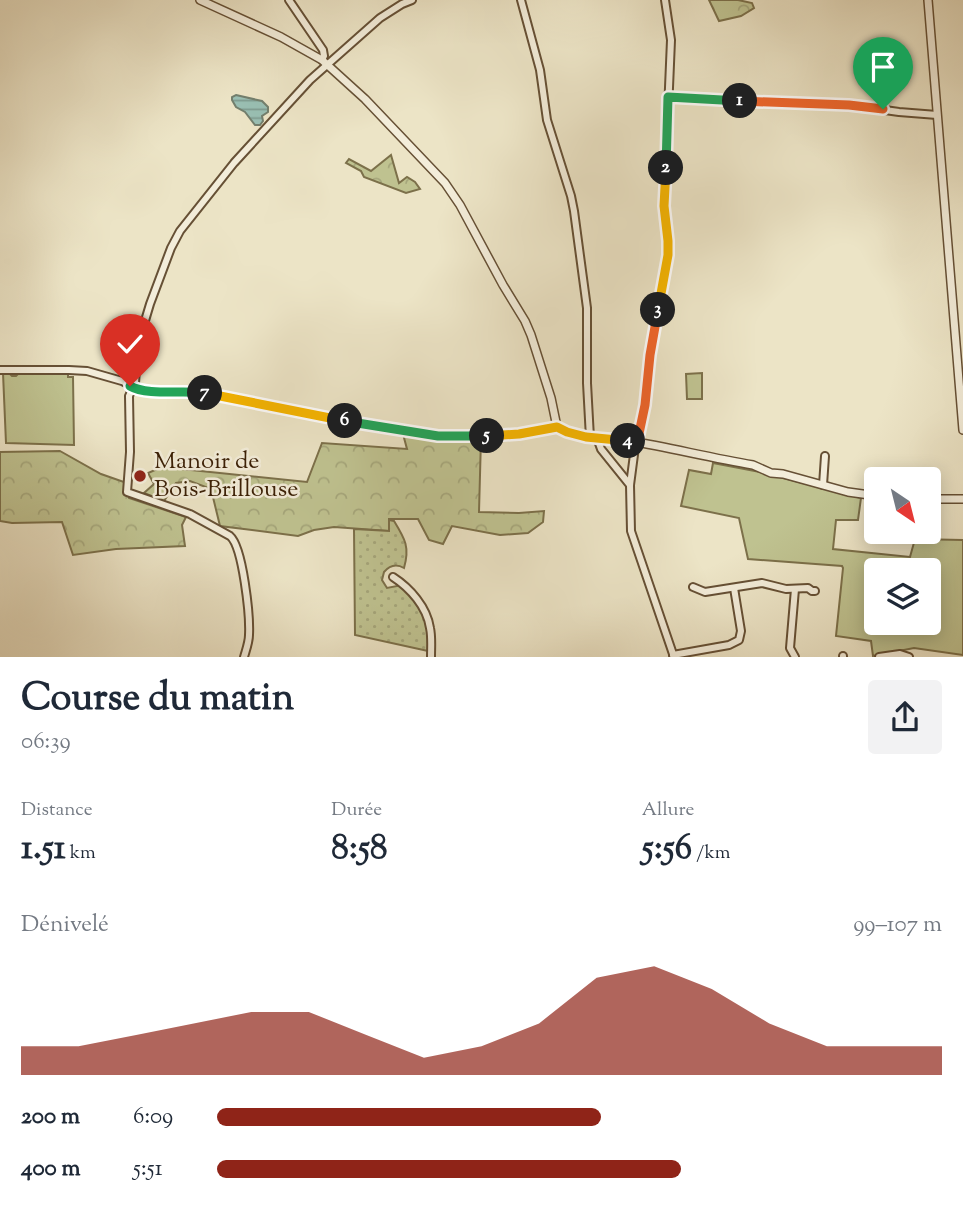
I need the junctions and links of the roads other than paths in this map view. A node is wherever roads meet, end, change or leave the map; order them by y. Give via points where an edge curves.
1 (200, 0) edge
2 (289, 0) edge
3 (412, 0) edge
4 (521, 0) edge
5 (665, 0) edge
6 (928, 0) edge
7 (324, 62) junction
8 (668, 97) junction
9 (937, 115) junction
10 (0, 370) edge
11 (133, 387) junction
12 (557, 427) junction
13 (963, 430) edge
14 (593, 438) junction
15 (637, 443) junction
16 (825, 456) dead end
17 (630, 485) junction
18 (823, 485) junction
19 (864, 494) edge
20 (942, 499) edge
21 (962, 499) edge
22 (393, 577) dead end
23 (693, 587) dead end
24 (734, 587) junction
25 (794, 589) junction
26 (815, 591) dead end
27 (674, 656) edge
28 (244, 657) edge
29 (431, 657) edge
30 (795, 657) edge
31 (878, 657) edge
32 (909, 657) edge

1 - 7 street
2 - 7 street via 323,50
3 - 7 street via 380,18
4 - 14 street via 540,70 547,120 574,211 587,308
5 - 8 street via 671,40
6 - 9 street
7 - 11 street via 180,231 147,313
7 - 12 street via 452,191 525,321
8 - 9 street via 849,105
8 - 15 street via 664,206 668,255
9 - 13 street
10 - 11 street via 88,371
11 - 12 street via 201,393 438,436 501,436
11 - 28 street via 129,396 128,493 190,514 235,540 248,620
12 - 14 street
14 - 15 street
14 - 17 street
15 - 17 street
15 - 18 street via 753,465
16 - 18 street
17 - 27 street via 631,531
18 - 19 street
20 - 21 street
22 - 29 street via 407,587 426,614
23 - 24 street via 705,592
24 - 25 street via 762,583
24 - 27 street via 739,640
25 - 26 street
25 - 30 street via 790,648
31 - 32 street

